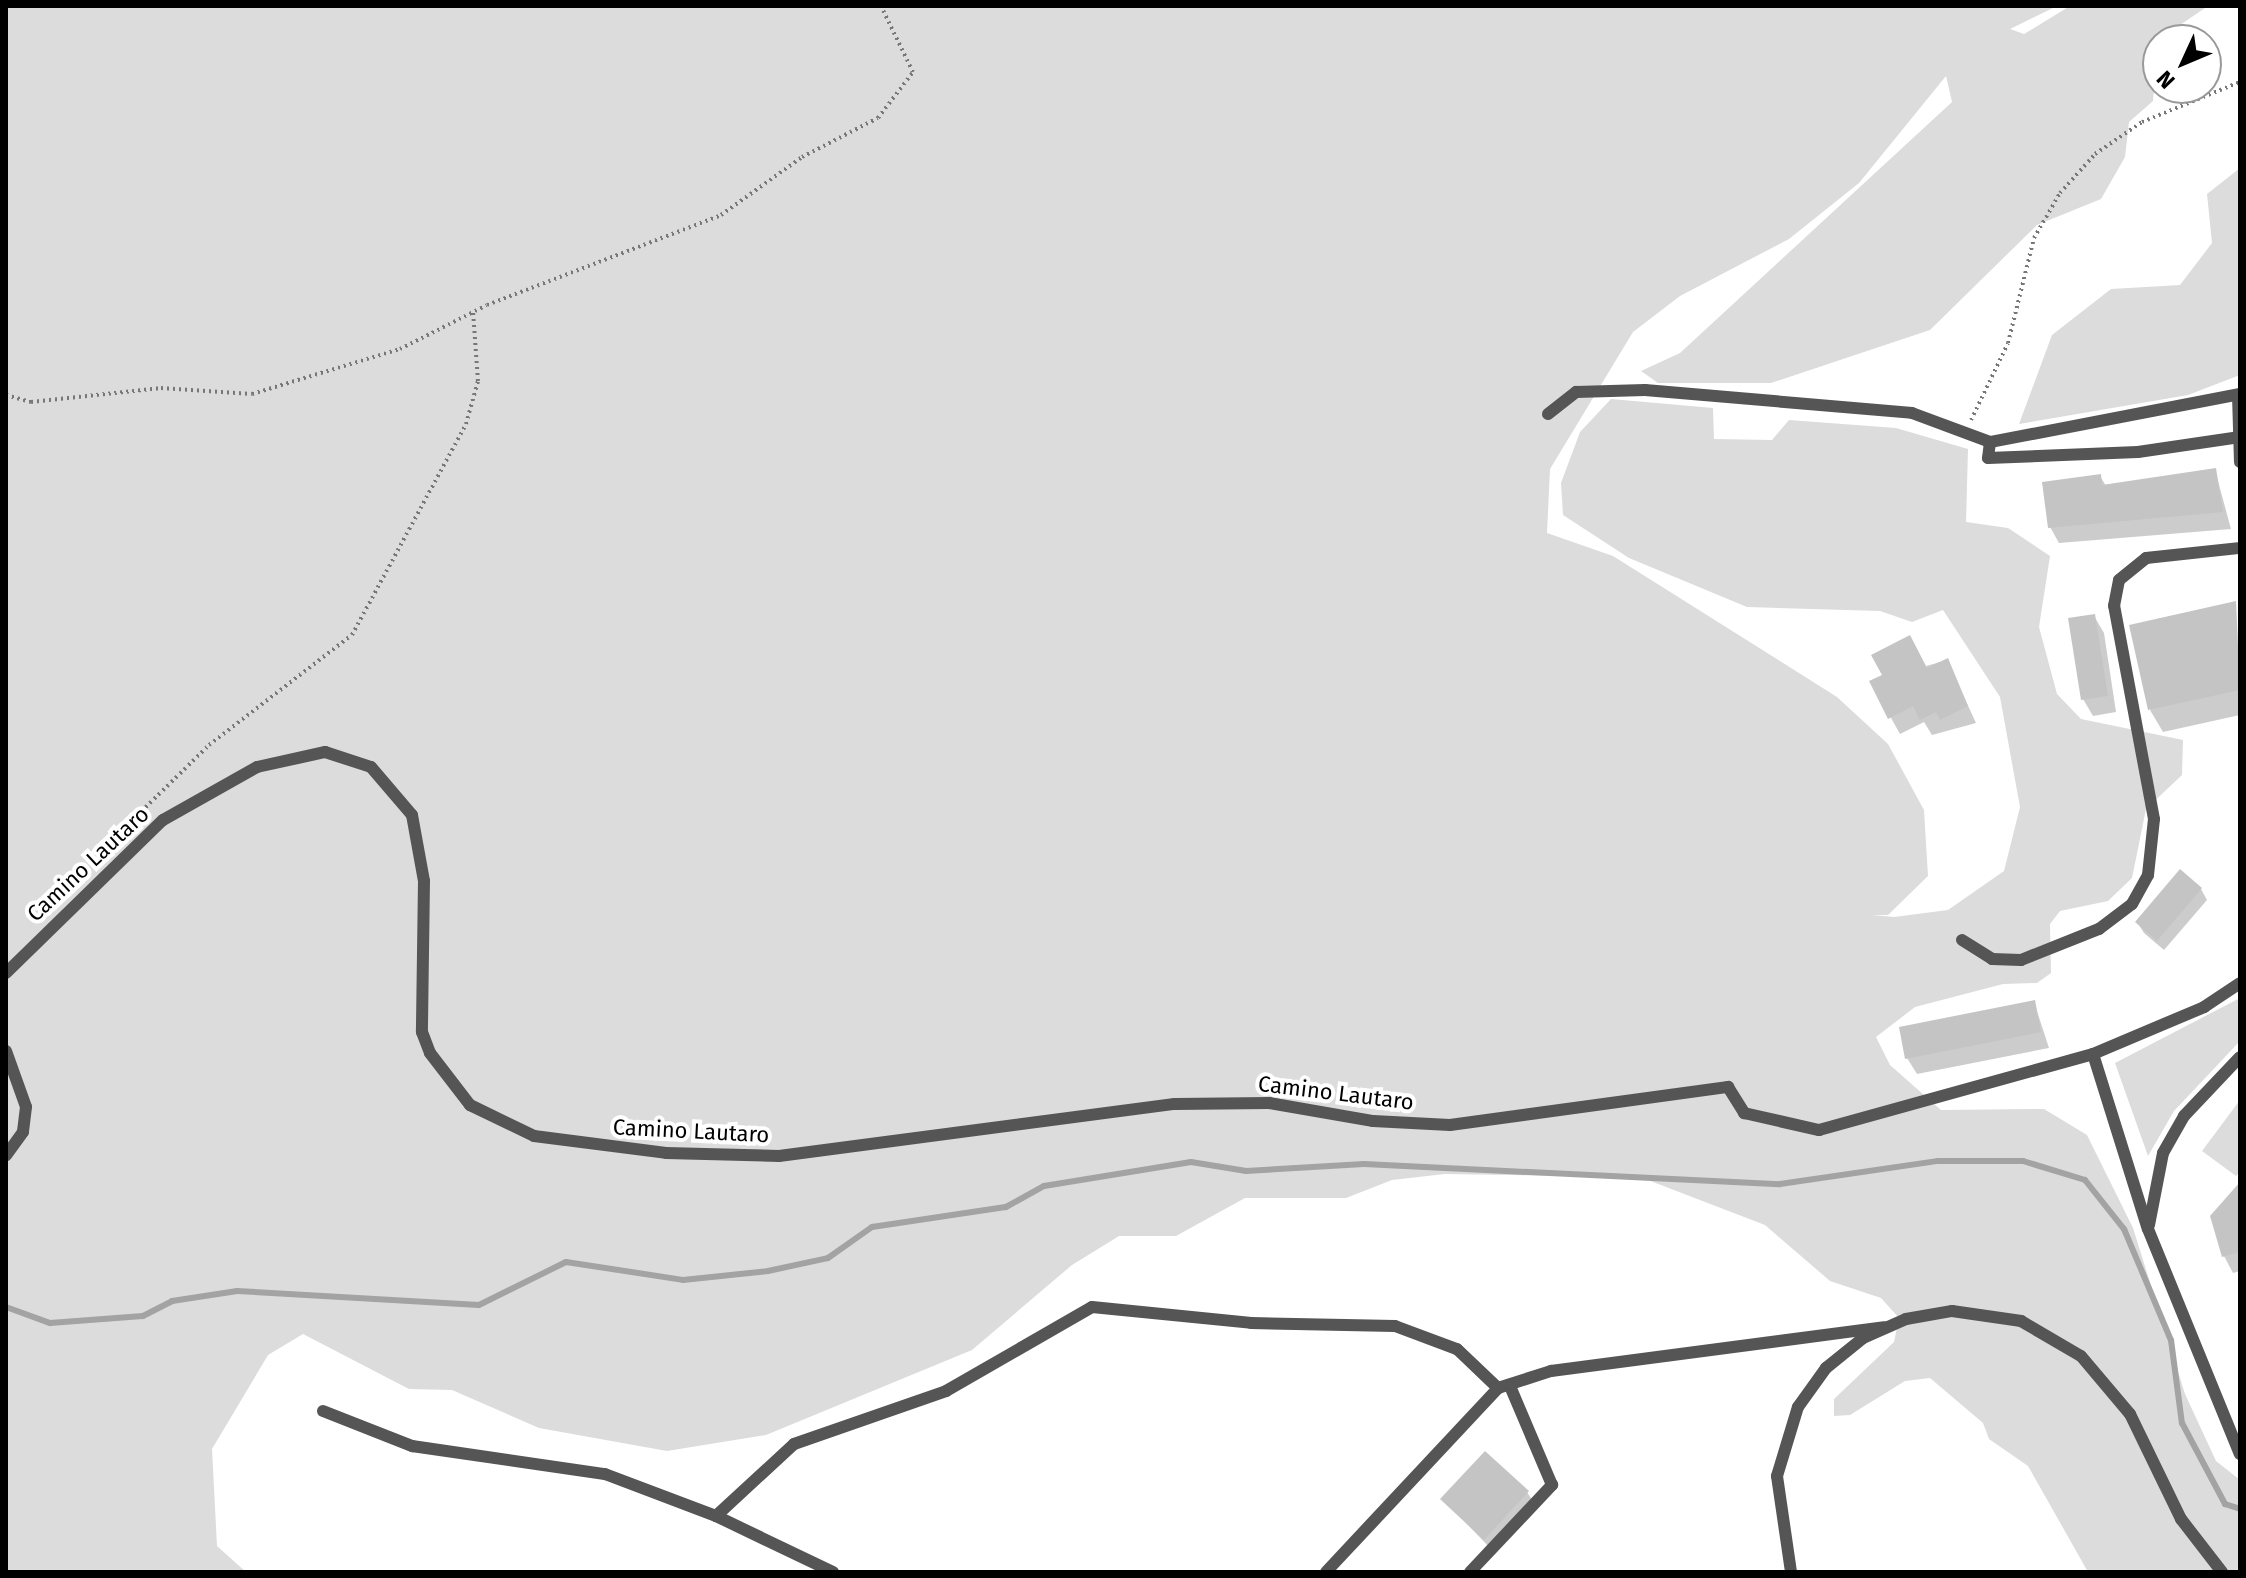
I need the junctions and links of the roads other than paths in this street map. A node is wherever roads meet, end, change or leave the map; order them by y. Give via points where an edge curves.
1 (2239, 395) edge
2 (1548, 414) dead end
3 (2239, 437) edge
4 (1990, 442) junction
5 (2240, 462) edge
6 (2240, 548) edge
7 (1962, 940) dead end
8 (6, 973) edge
9 (2240, 983) edge
10 (6, 1051) edge
11 (2093, 1054) junction
12 (2240, 1057) edge
13 (6, 1155) edge
14 (2148, 1229) junction
15 (1884, 1327) junction
16 (1504, 1387) junction
17 (323, 1411) dead end
18 (2240, 1454) edge
19 (716, 1516) junction
20 (833, 1572) edge
21 (1326, 1572) edge
22 (1470, 1572) edge
23 (1791, 1572) edge
24 (2222, 1572) edge

1 - 3 lane
1 - 4 lane
2 - 4 lane via 1576,392 1645,390 1912,413
3 - 4 lane via 2138,452 1988,458
3 - 5 lane
6 - 7 lane via 2146,558 2119,580 2114,606 2154,819 2148,875 2132,904 2099,929 2021,960 1992,959
8 - 11 lane, Camino Lautaro via 112,865 191,801 257,767 325,752 371,767 395,789 417,830 422,1032 441,1072 500,1124 608,1148 723,1156 836,1152 1082,1113 1222,1102 1414,1125 1486,1123 1728,1087 1744,1113 1819,1130
9 - 11 lane via 2204,1007
10 - 13 lane via 26,1107 23,1132
11 - 14 lane
12 - 14 lane via 2184,1116 2163,1153
14 - 18 lane
15 - 16 lane via 1551,1371
15 - 23 lane via 1826,1368 1788,1429 1776,1500
15 - 24 lane via 1929,1313 1975,1311 2021,1321 2062,1342 2122,1403 2181,1519
16 - 19 lane via 1457,1349 1395,1326 1251,1323 1092,1307 946,1391 794,1444
16 - 21 lane
16 - 22 lane via 1552,1485
17 - 19 lane via 412,1446 573,1465
19 - 20 lane

